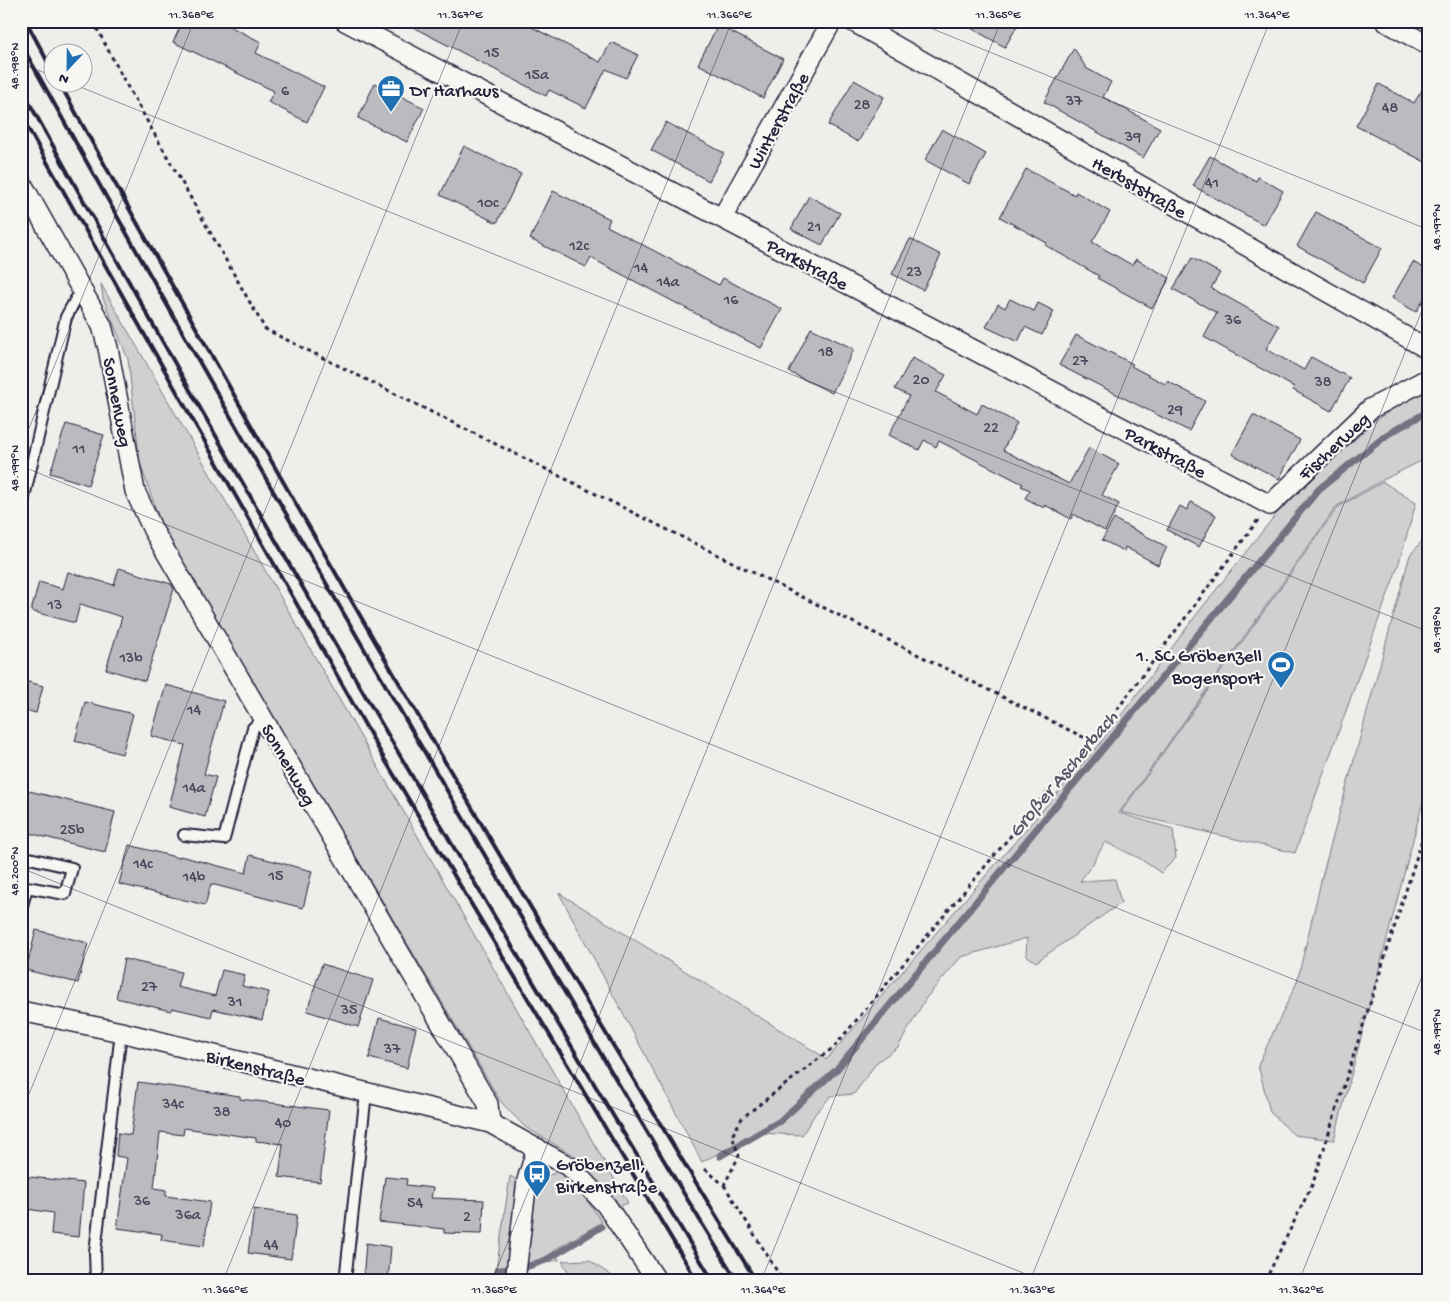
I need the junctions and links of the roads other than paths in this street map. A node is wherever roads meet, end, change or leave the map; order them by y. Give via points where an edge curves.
1 (345, 21) edge
2 (832, 21) edge
3 (852, 21) edge
4 (1384, 21) edge
5 (1429, 46) edge
6 (21, 182) edge
7 (722, 218) junction
8 (84, 295) junction
9 (1429, 350) edge
10 (1429, 378) edge
11 (1270, 505) joint
12 (21, 510) edge
13 (264, 718) junction
14 (184, 836) dead end
15 (21, 856) edge
16 (24, 887) edge
17 (21, 909) edge
18 (21, 1011) edge
19 (121, 1032) junction
20 (366, 1093) junction
21 (490, 1123) junction
22 (537, 1148) junction
23 (515, 1280) edge
24 (96, 1281) edge
25 (345, 1281) edge
26 (657, 1281) edge

1 - 7 street, Parkstraße
2 - 7 street, Winterstraße
3 - 9 street, Herbststraße
4 - 5 street
6 - 8 street, Sonnenweg
7 - 11 street, Parkstraße
8 - 12 lane via 76,300 66,317
8 - 13 street, Sonnenweg via 102,326 108,348 135,491 153,530
10 - 11 street, Fischerweg via 1370,409
13 - 14 lane via 253,728 224,839
13 - 21 street, Sonnenweg via 488,1104
15 - 16 lane via 72,868 65,894
16 - 17 lane
18 - 19 street, Birkenstraße
19 - 20 street, Birkenstraße
19 - 24 lane via 95,1252
20 - 21 street, Birkenstraße
20 - 25 lane
21 - 22 street
22 - 23 street via 527,1180
22 - 26 street via 570,1167 606,1205

